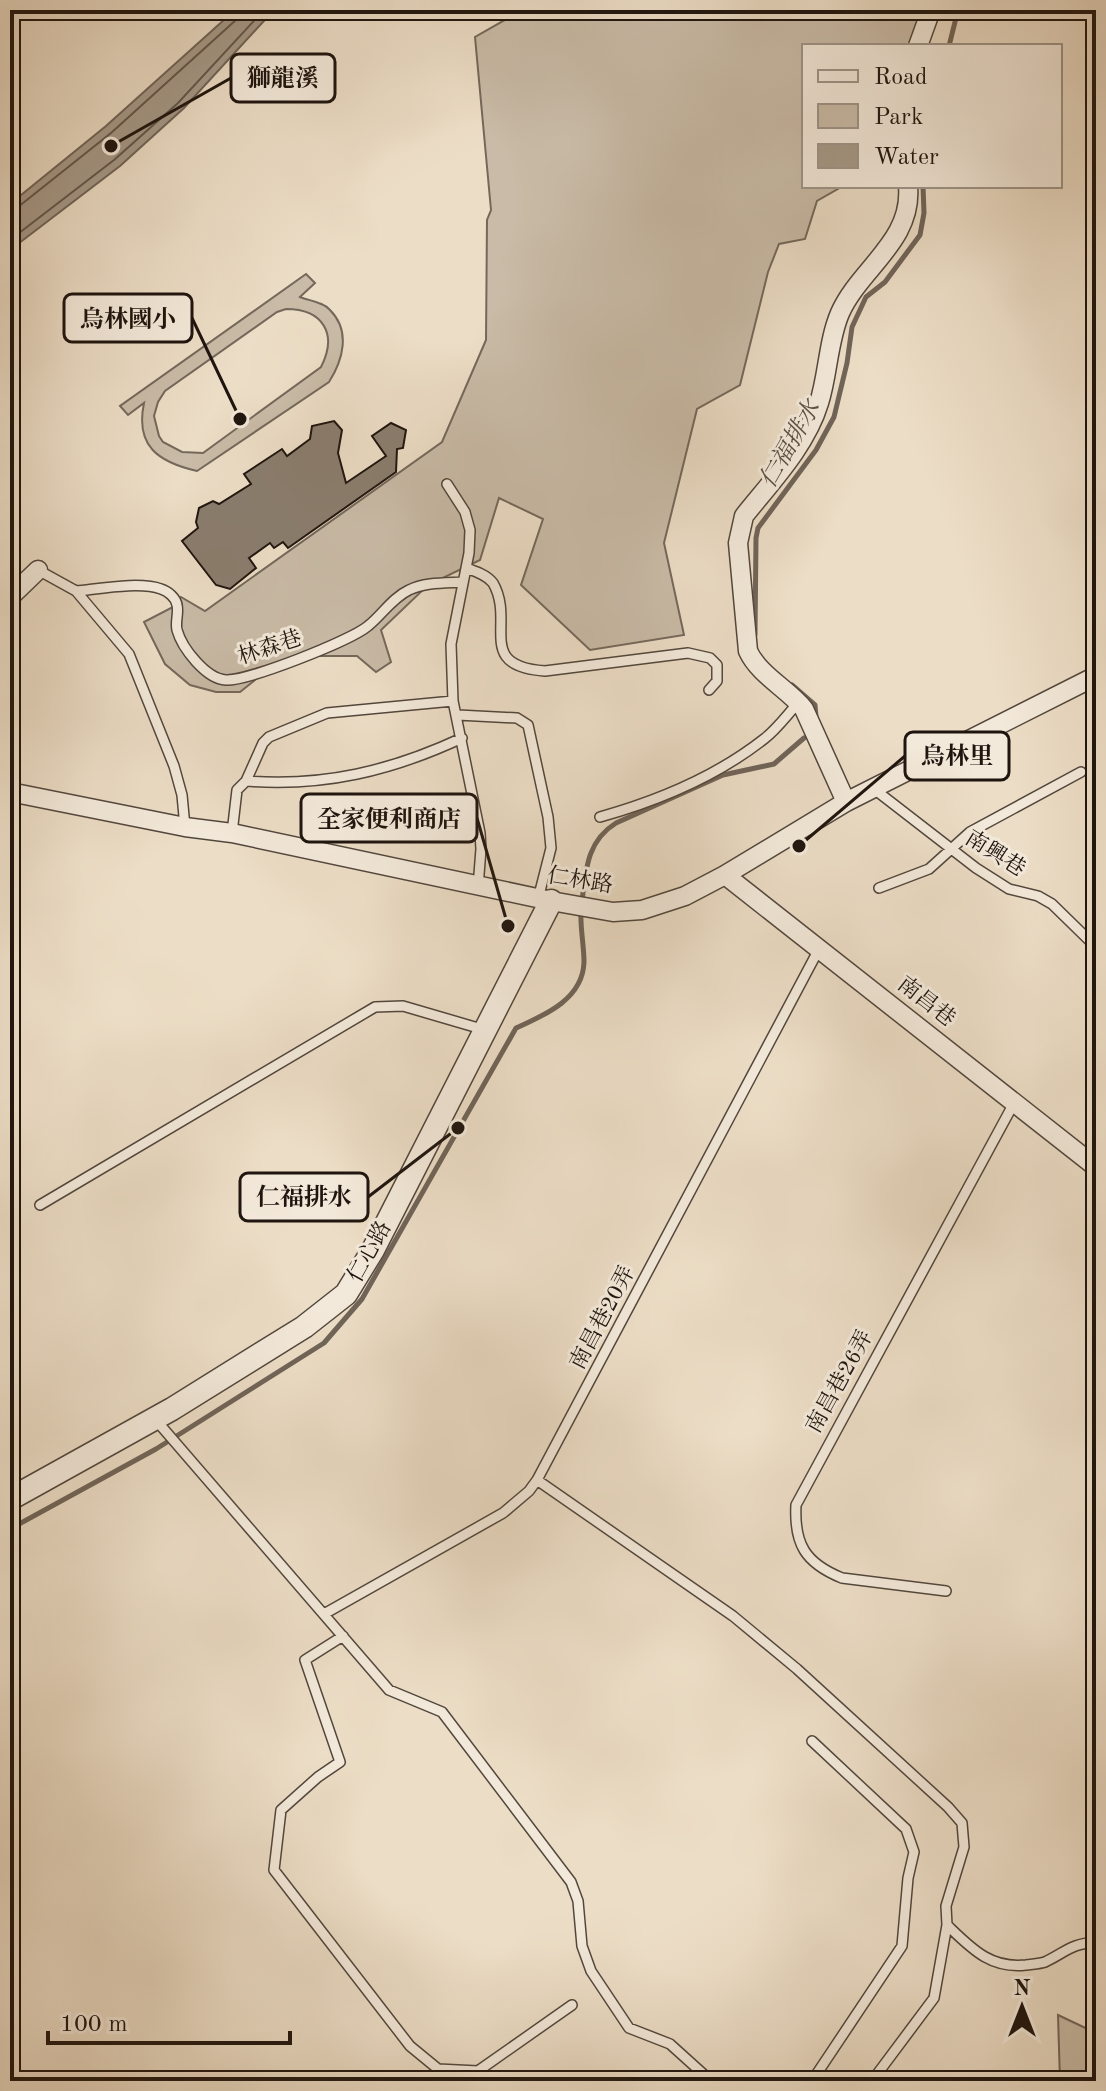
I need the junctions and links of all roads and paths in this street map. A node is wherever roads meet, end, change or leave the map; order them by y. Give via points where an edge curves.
1 (931, 10) edge
2 (919, 44) edge
3 (908, 188) edge
4 (447, 484) dead end
5 (466, 568) junction
6 (38, 570) joint
7 (463, 582) junction
8 (76, 591) junction
9 (10, 597) edge
10 (1096, 676) edge
11 (709, 690) dead end
12 (453, 701) junction
13 (798, 703) junction
14 (458, 715) junction
15 (462, 738) junction
16 (1081, 772) dead end
17 (246, 781) junction
18 (874, 789) junction
19 (10, 792) edge
20 (846, 802) junction
21 (600, 817) dead end
22 (185, 827) junction
23 (232, 833) junction
24 (952, 849) junction
25 (725, 875) junction
26 (478, 887) junction
27 (879, 888) dead end
28 (553, 901) junction
29 (1096, 947) edge
30 (819, 949) junction
31 (485, 1030) junction
32 (1014, 1103) junction
33 (1096, 1167) edge
34 (40, 1205) dead end
35 (162, 1426) junction
36 (537, 1480) junction
37 (10, 1499) edge
38 (946, 1591) dead end
39 (324, 1614) junction
40 (343, 1636) junction
41 (812, 1741) dead end
42 (947, 1925) junction
43 (1096, 1942) edge
44 (572, 2005) dead end
45 (711, 2081) edge
46 (812, 2081) edge
47 (872, 2081) edge

1 - 2 street
3 - 13 street via 904,221 840,312 819,405 808,430 739,530 748,651
4 - 5 lane via 470,530
5 - 7 lane
5 - 11 lane via 493,584 504,653 522,669 545,671 688,653 717,665 717,681
6 - 8 lane
6 - 9 street
7 - 8 lane, 林森巷 via 409,590 342,642 225,680 199,664 180,639 177,605 162,589
7 - 12 lane via 451,644
8 - 22 lane via 129,654 174,766
10 - 18 street, 仁林路
12 - 14 lane
12 - 17 lane via 327,713 269,737
13 - 20 street
13 - 21 lane via 766,738 724,766 667,794
14 - 15 lane
14 - 28 lane via 517,718 528,725 548,817
15 - 17 lane via 417,759 354,775 284,784
15 - 26 lane via 481,841
16 - 24 lane via 970,832
17 - 23 lane via 237,790
18 - 20 street, 仁林路
18 - 24 lane, 南興巷
19 - 22 street, 仁林路
20 - 25 street, 仁林路
22 - 23 street, 仁林路
23 - 26 street, 仁林路
24 - 27 lane via 929,869
24 - 29 lane, 南興巷 via 1009,889 1052,904
25 - 28 street, 仁林路 via 642,910 613,912
25 - 30 street, 南昌巷
26 - 28 street, 仁林路
28 - 31 street, 仁心路
30 - 32 street, 南昌巷
30 - 36 lane, 南昌巷20弄
31 - 34 lane via 403,1006 375,1007
31 - 35 street, 仁心路 via 346,1294
32 - 33 street, 南昌巷
32 - 38 lane, 南昌巷26弄 via 796,1505 799,1542 809,1559 827,1572
35 - 37 street, 仁心路
35 - 39 lane
36 - 39 lane, 南昌巷20弄 via 503,1513
36 - 42 lane via 733,1616 948,1807 962,1823 964,1847 946,1906
39 - 40 lane
40 - 44 lane via 305,1660 340,1762 281,1810 274,1870 410,2046 438,2069 478,2071
40 - 45 lane via 389,1690 442,1712 571,1882 591,1971 629,2028 670,2044
41 - 46 lane via 906,1829 914,1852 902,1946
42 - 43 lane via 977,1954 1013,1966 1042,1963 1076,1944
42 - 47 lane via 934,1998

